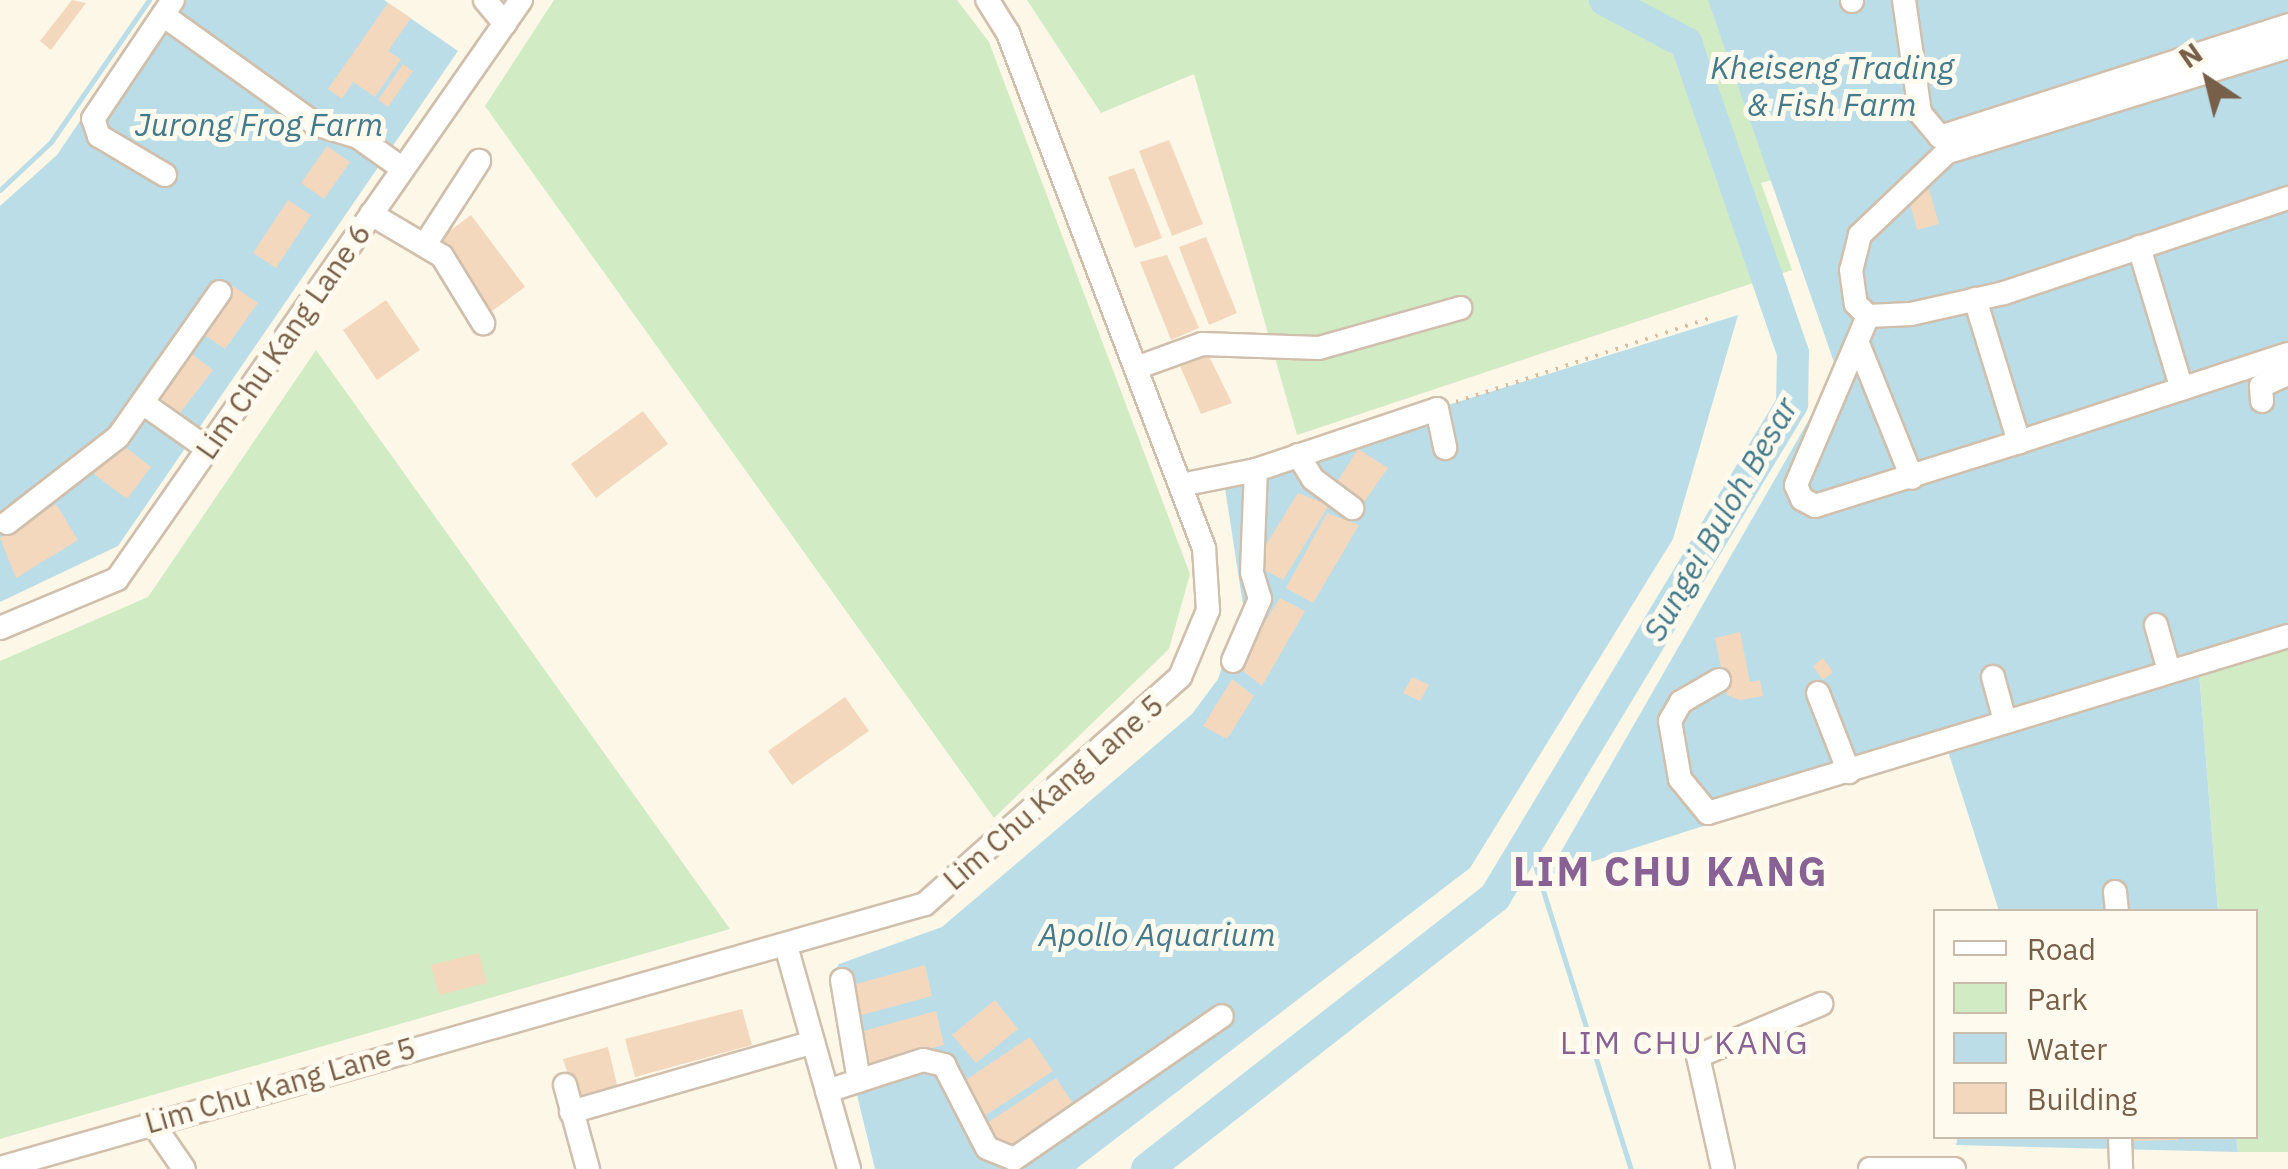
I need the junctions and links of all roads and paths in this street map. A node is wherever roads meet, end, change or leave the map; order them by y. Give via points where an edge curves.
1 (486, 0) edge
2 (521, 0) edge
3 (1904, 0) edge
4 (988, 2) edge
5 (168, 7) edge
6 (504, 24) junction
7 (2288, 25) edge
8 (2288, 47) edge
9 (479, 161) dead end
10 (403, 169) junction
11 (165, 176) dead end
12 (2288, 198) edge
13 (372, 214) junction
14 (426, 242) junction
15 (2138, 247) junction
16 (220, 292) dead end
17 (1975, 299) junction
18 (1460, 308) dead end
19 (1868, 316) junction
20 (1713, 317) dead end
21 (484, 323) dead end
22 (1859, 346) junction
23 (2288, 354) edge
24 (1136, 368) junction
25 (2288, 374) edge
26 (2182, 389) junction
27 (2262, 401) dead end
28 (147, 406) junction
29 (1437, 409) junction
30 (2019, 442) junction
31 (208, 448) junction
32 (1445, 448) dead end
33 (1298, 455) junction
34 (1256, 470) junction
35 (1912, 478) junction
36 (1181, 485) junction
37 (1352, 508) dead end
38 (6, 524) dead end
39 (2156, 625) dead end
40 (0, 628) edge
41 (2288, 636) edge
42 (1234, 661) dead end
43 (2170, 672) junction
44 (1993, 676) dead end
45 (1718, 680) dead end
46 (1818, 692) dead end
47 (2005, 720) junction
48 (1849, 772) junction
49 (786, 946) junction
50 (842, 980) dead end
51 (1821, 1004) dead end
52 (1222, 1016) dead end
53 (813, 1042) junction
54 (859, 1081) junction
55 (565, 1085) dead end
56 (827, 1091) junction
57 (570, 1112) junction
58 (151, 1120) junction
59 (2120, 1139) edge
60 (0, 1168) edge
61 (184, 1169) edge
62 (588, 1169) edge
63 (849, 1169) edge
64 (1724, 1169) edge
65 (1874, 1169) edge
66 (1954, 1169) edge
67 (2120, 1169) edge

1 - 6 street
2 - 6 street, Lim Chu Kang Lane 6
3 - 7 street via 1920,114 1940,137
4 - 24 street, Lim Chu Kang Lane 5
5 - 10 street via 315,124 358,137
5 - 11 street via 93,118 99,136
6 - 10 street, Lim Chu Kang Lane 6
8 - 19 street via 1946,153 1860,235 1851,270
9 - 14 street
10 - 13 street, Lim Chu Kang Lane 6
12 - 15 street
13 - 14 street
13 - 31 street, Lim Chu Kang Lane 6
14 - 21 street
15 - 17 street
15 - 26 street
16 - 28 street
17 - 19 street
17 - 30 street
18 - 24 street via 1319,348 1202,344
19 - 22 street
20 - 29 path
22 - 35 street
22 - 35 street via 1796,485 1815,506
23 - 26 street
24 - 36 street, Lim Chu Kang Lane 5
25 - 27 street via 2261,386
26 - 30 street
28 - 31 street
28 - 38 street via 70,482
29 - 32 street
29 - 33 street
30 - 35 street
31 - 40 street, Lim Chu Kang Lane 6 via 117,579
33 - 34 street
33 - 37 street via 1312,479
34 - 36 street
34 - 42 street via 1252,572 1260,598
36 - 49 street, Lim Chu Kang Lane 5 via 1209,580 1199,642 1180,677 925,904
39 - 43 street
41 - 43 street
43 - 47 street
44 - 47 street
45 - 48 street via 1681,702 1670,721 1673,759 1697,807 1723,814
46 - 48 street
47 - 48 street
49 - 53 street
49 - 58 street, Lim Chu Kang Lane 5
50 - 54 street
51 - 64 street via 1698,1056
52 - 54 street via 1014,1159 988,1148 944,1065 923,1060
53 - 56 street
53 - 57 street
54 - 56 street
55 - 57 street
56 - 63 street
57 - 62 street
58 - 60 street, Lim Chu Kang Lane 5
58 - 61 street
59 - 67 street
65 - 66 street

